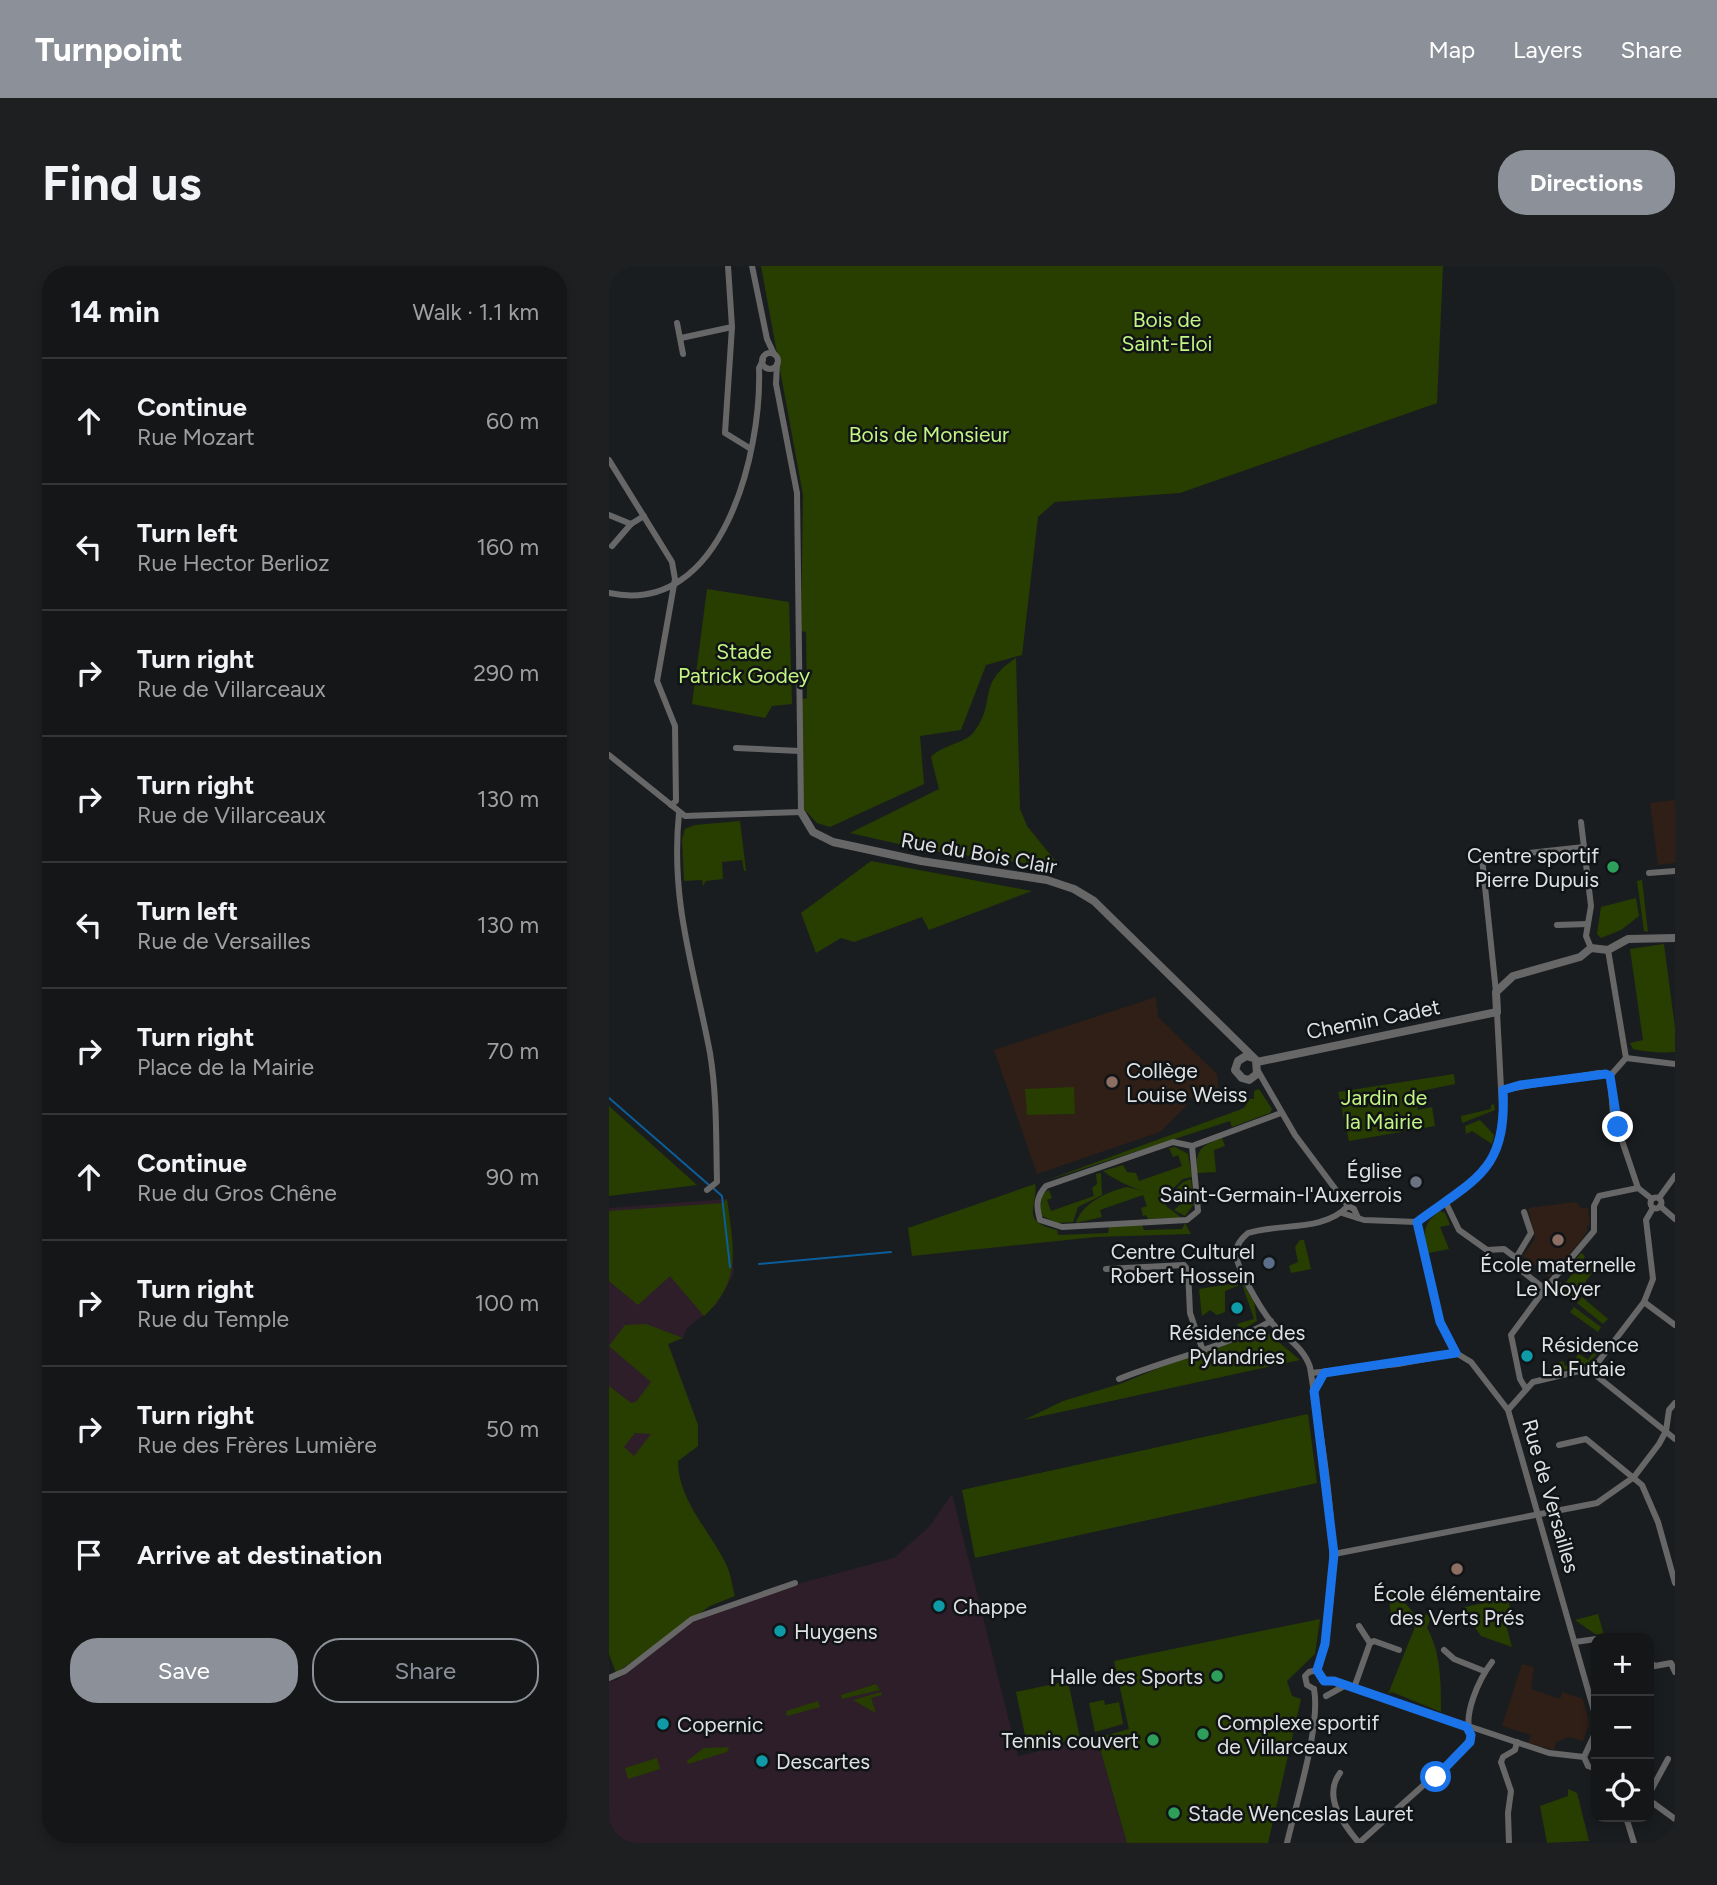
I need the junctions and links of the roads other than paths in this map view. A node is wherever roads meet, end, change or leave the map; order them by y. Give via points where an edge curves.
1 (728, 266) edge
2 (752, 266) edge
3 (677, 323) dead end
4 (732, 327) junction
5 (681, 338) junction
6 (767, 339) junction
7 (683, 354) dead end
8 (774, 354) junction
9 (765, 362) junction
10 (777, 365) junction
11 (776, 384) junction
12 (751, 449) junction
13 (609, 460) edge
14 (609, 515) edge
15 (643, 516) junction
16 (631, 524) junction
17 (612, 546) dead end
18 (674, 585) junction
19 (609, 593) edge
20 (736, 748) dead end
21 (800, 751) junction
22 (609, 755) edge
23 (671, 805) junction
24 (680, 813) junction
25 (801, 813) junction
26 (1581, 822) dead end
27 (1584, 847) junction
28 (1675, 872) edge
29 (1649, 873) dead end
30 (1588, 924) junction
31 (1557, 925) dead end
32 (1675, 937) edge
33 (1591, 948) junction
34 (1608, 950) junction
35 (1496, 992) junction
36 (1497, 1012) junction
37 (1230, 1036) junction
38 (1626, 1058) junction
39 (1240, 1059) junction
40 (1675, 1064) edge
41 (1255, 1067) junction
42 (1610, 1076) junction
43 (1503, 1090) junction
44 (1281, 1113) junction
45 (1192, 1146) junction
46 (1675, 1176) edge
47 (1638, 1188) junction
48 (707, 1189) dead end
49 (1655, 1198) junction
50 (1445, 1201) junction
51 (1348, 1206) junction
52 (1657, 1207) junction
53 (1524, 1212) dead end
54 (1342, 1213) junction
55 (1358, 1218) junction
56 (1675, 1219) edge
57 (1417, 1222) junction
58 (1516, 1258) junction
59 (1106, 1269) dead end
60 (1546, 1288) junction
61 (1644, 1302) junction
62 (1271, 1321) junction
63 (1675, 1325) edge
64 (1202, 1348) junction
65 (1456, 1353) junction
66 (1588, 1369) junction
67 (1311, 1373) junction
68 (1324, 1373) junction
69 (1119, 1379) dead end
70 (1526, 1389) junction
71 (1314, 1391) junction
72 (1675, 1403) edge
73 (1508, 1410) junction
74 (1666, 1431) junction
75 (1675, 1439) edge
76 (1559, 1445) dead end
77 (1634, 1477) junction
78 (1538, 1514) junction
79 (1334, 1554) junction
80 (1672, 1559) edge
81 (795, 1583) dead end
82 (1675, 1583) edge
83 (1359, 1626) dead end
84 (1591, 1640) edge
85 (1575, 1642) junction
86 (1370, 1643) junction
87 (1399, 1650) dead end
88 (1444, 1650) dead end
89 (1673, 1660) edge
90 (1492, 1662) dead end
91 (1654, 1665) edge
92 (1317, 1670) junction
93 (1484, 1671) junction
94 (1675, 1672) edge
95 (609, 1678) edge
96 (1324, 1681) junction
97 (1350, 1686) junction
98 (1314, 1689) junction
99 (1326, 1696) dead end
100 (1591, 1700) edge
101 (1467, 1727) junction
102 (1517, 1742) junction
103 (1591, 1748) edge
104 (1584, 1757) junction
105 (1668, 1759) dead end
106 (1591, 1767) edge
107 (1340, 1773) dead end
108 (1654, 1785) edge
109 (1654, 1804) edge
110 (1675, 1819) edge
111 (1628, 1822) edge
112 (1287, 1843) edge
113 (1359, 1843) edge
114 (1509, 1843) edge
115 (1634, 1843) edge

1 - 4 street
2 - 6 street
3 - 5 street
4 - 5 street
4 - 12 street via 725,433
5 - 7 street
6 - 8 street
6 - 9 street
8 - 9 street
8 - 10 street
9 - 10 street
9 - 11 street
9 - 12 street via 759,375
10 - 11 street
11 - 21 street via 797,493
12 - 18 street via 740,490 714,549
13 - 15 street
14 - 16 street
15 - 16 street
15 - 18 street via 672,562
16 - 17 street
18 - 19 street via 646,595
18 - 23 street via 657,681 675,726 676,801
20 - 21 street
21 - 25 street
22 - 23 street
23 - 24 street
24 - 25 street via 693,817
24 - 48 street via 677,860 683,936 710,1055 717,1182
25 - 37 street, Rue du Bois Clair via 813,832 833,842 1047,880 1074,889 1094,901
26 - 27 street
27 - 30 street via 1591,906
27 - 35 street via 1482,858
28 - 29 street
30 - 31 street
30 - 33 street
32 - 34 street via 1628,939
33 - 34 street
33 - 35 street via 1580,957 1513,976
34 - 38 street
35 - 36 street
36 - 41 street, Chemin Cadet
36 - 43 street
37 - 39 street, Rue du Bois Clair
37 - 41 street, Rue du Bois Clair
38 - 40 street
38 - 42 street
39 - 41 street, Chemin Cadet
39 - 41 street, Rue du Bois Clair via 1235,1067 1245,1080
41 - 44 street, Rue du Bois Clair
42 - 43 street via 1599,1073
42 - 47 street via 1613,1114
43 - 50 street via 1502,1136 1492,1160
44 - 45 street
44 - 51 street, Rue du Bois Clair
45 - 45 street via 1173,1142 1046,1186 1039,1194 1040,1220 1062,1227 1188,1220 1198,1211
46 - 49 street
47 - 49 street
47 - 60 street via 1599,1196 1594,1206 1594,1231
49 - 52 street
50 - 57 street
50 - 58 street via 1459,1230 1487,1250 1504,1249
51 - 54 street
51 - 55 street, Rue du Bois Clair
52 - 56 street
52 - 61 street via 1646,1220 1653,1279
53 - 58 street via 1531,1233
54 - 55 street
54 - 62 street via 1310,1224 1259,1229 1241,1240 1237,1261
55 - 57 street
57 - 65 street, Rue de Versailles via 1440,1322
58 - 60 street via 1523,1272
59 - 64 street via 1184,1265 1190,1313
60 - 70 street via 1511,1335
61 - 63 street
61 - 66 street
62 - 64 street via 1251,1333
62 - 67 street via 1305,1354
64 - 69 street
65 - 68 street
65 - 73 street, Rue de Versailles via 1471,1362
66 - 70 street via 1533,1382
66 - 74 street
67 - 68 street
67 - 71 street
68 - 71 street
70 - 73 street
71 - 79 street
72 - 74 street via 1667,1416
73 - 78 street, Rue de Versailles
74 - 75 street
74 - 77 street
76 - 77 street via 1586,1440
77 - 78 street via 1597,1503
77 - 80 street via 1651,1501
78 - 79 street
78 - 85 street, Rue de Versailles
79 - 92 street via 1325,1644
80 - 82 street
81 - 95 street via 692,1619 625,1671
83 - 86 street
84 - 85 street
85 - 100 street, Rue de Versailles
86 - 87 street
86 - 97 street
88 - 93 street via 1454,1660
89 - 91 street
89 - 94 street
90 - 93 street
92 - 96 street
92 - 98 street via 1305,1679
93 - 101 street
96 - 97 street
96 - 98 street
97 - 99 street
97 - 101 street
98 - 112 street via 1310,1738
101 - 102 street
101 - 113 street via 1470,1742 1459,1756
102 - 104 street via 1549,1754
102 - 114 street via 1501,1762 1511,1791
103 - 104 street
104 - 106 street
105 - 108 street
107 - 113 street via 1334,1791 1336,1809
109 - 110 street
111 - 115 street

